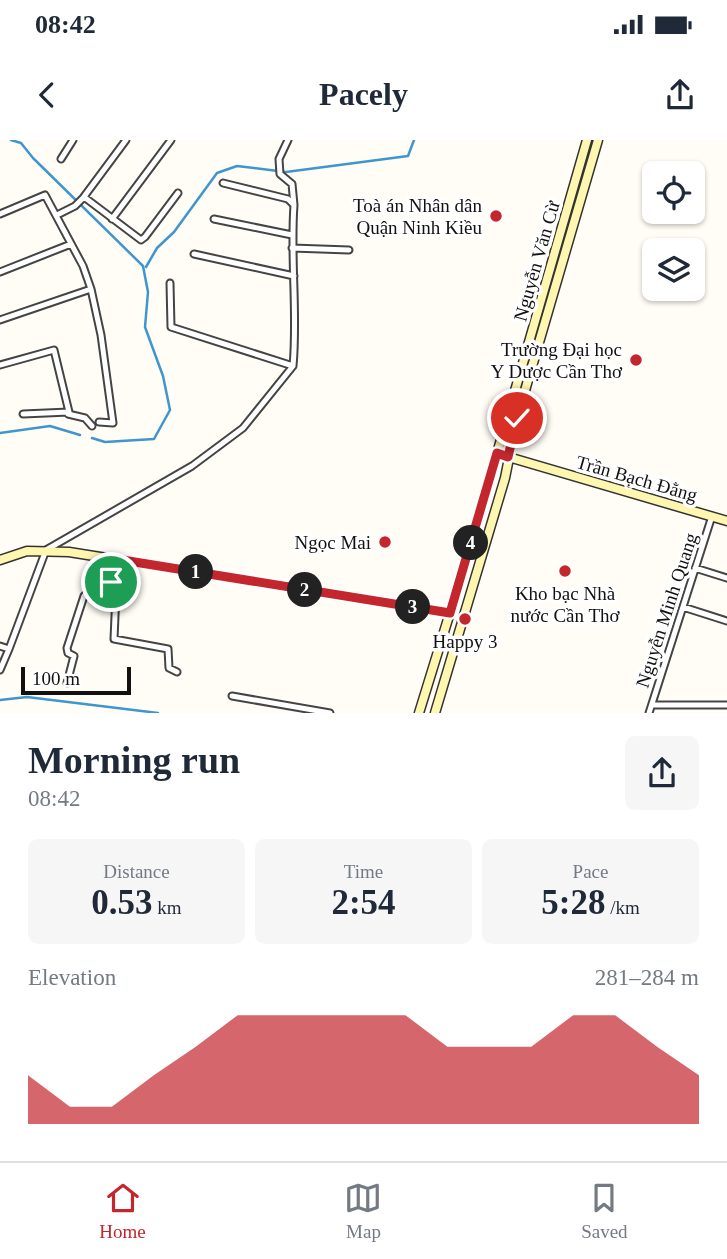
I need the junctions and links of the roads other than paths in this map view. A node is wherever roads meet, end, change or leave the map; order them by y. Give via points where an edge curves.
1 (74, 140) edge
2 (126, 140) edge
3 (171, 140) edge
4 (288, 140) edge
5 (587, 140) edge
6 (598, 140) edge
7 (61, 159) dead end
8 (223, 183) dead end
9 (178, 193) dead end
10 (83, 197) junction
11 (294, 205) junction
12 (0, 215) edge
13 (57, 215) junction
14 (112, 219) junction
15 (215, 219) dead end
16 (292, 235) junction
17 (71, 244) junction
18 (292, 248) junction
19 (349, 250) dead end
20 (194, 254) dead end
21 (0, 272) edge
22 (294, 276) junction
23 (170, 283) dead end
24 (91, 289) junction
25 (0, 320) edge
26 (0, 365) edge
27 (293, 366) junction
28 (23, 414) dead end
29 (68, 414) junction
30 (99, 422) dead end
31 (92, 426) dead end
32 (497, 453) junction
33 (508, 457) junction
34 (712, 516) junction
35 (727, 521) edge
36 (46, 550) junction
37 (110, 558) junction
38 (0, 560) edge
39 (695, 568) junction
40 (727, 578) edge
41 (110, 590) junction
42 (683, 607) junction
43 (450, 613) junction
44 (727, 621) edge
45 (0, 646) edge
46 (9, 649) junction
47 (0, 670) edge
48 (177, 672) dead end
49 (67, 683) dead end
50 (232, 695) dead end
51 (652, 705) junction
52 (725, 705) edge
53 (689, 710) edge
54 (330, 713) edge
55 (419, 713) edge
56 (435, 713) edge
57 (649, 713) edge
58 (721, 713) edge

1 - 7 street
2 - 10 street
3 - 14 street
4 - 11 street via 280,174 292,184
5 - 32 main road, Nguyễn Văn Cừ
6 - 33 main road, Nguyễn Văn Cừ
8 - 11 street via 288,199
9 - 14 street via 141,240
10 - 13 street
10 - 14 street
11 - 16 street
12 - 13 street via 45,195
13 - 17 street
15 - 16 street
16 - 18 street
17 - 21 street
17 - 24 street
18 - 19 street
18 - 22 street
20 - 22 street
22 - 27 street
23 - 27 street via 171,327
24 - 25 street
24 - 30 street via 113,423
26 - 29 street via 54,350
27 - 36 street via 243,428 222,444
28 - 29 street
29 - 31 street via 85,418
32 - 33 main road, Trần Bạch Đằng
32 - 43 main road, Nguyễn Văn Cừ
33 - 34 main road, Trần Bạch Đằng
33 - 56 main road, Nguyễn Văn Cừ
34 - 35 main road, Trần Bạch Đằng
34 - 39 street, Nguyễn Minh Quang
36 - 37 main road
36 - 38 main road
36 - 46 street
37 - 41 street
37 - 43 main road
39 - 40 street
39 - 42 street, Nguyễn Minh Quang
41 - 48 street via 116,593 114,639 170,650 169,668
41 - 49 street via 85,592 67,648 74,656
42 - 44 street
42 - 51 street, Nguyễn Minh Quang
43 - 55 main road, Nguyễn Văn Cừ
45 - 46 street
46 - 47 street
50 - 54 street
51 - 53 street
51 - 57 street, Nguyễn Minh Quang
52 - 53 street
52 - 58 street

